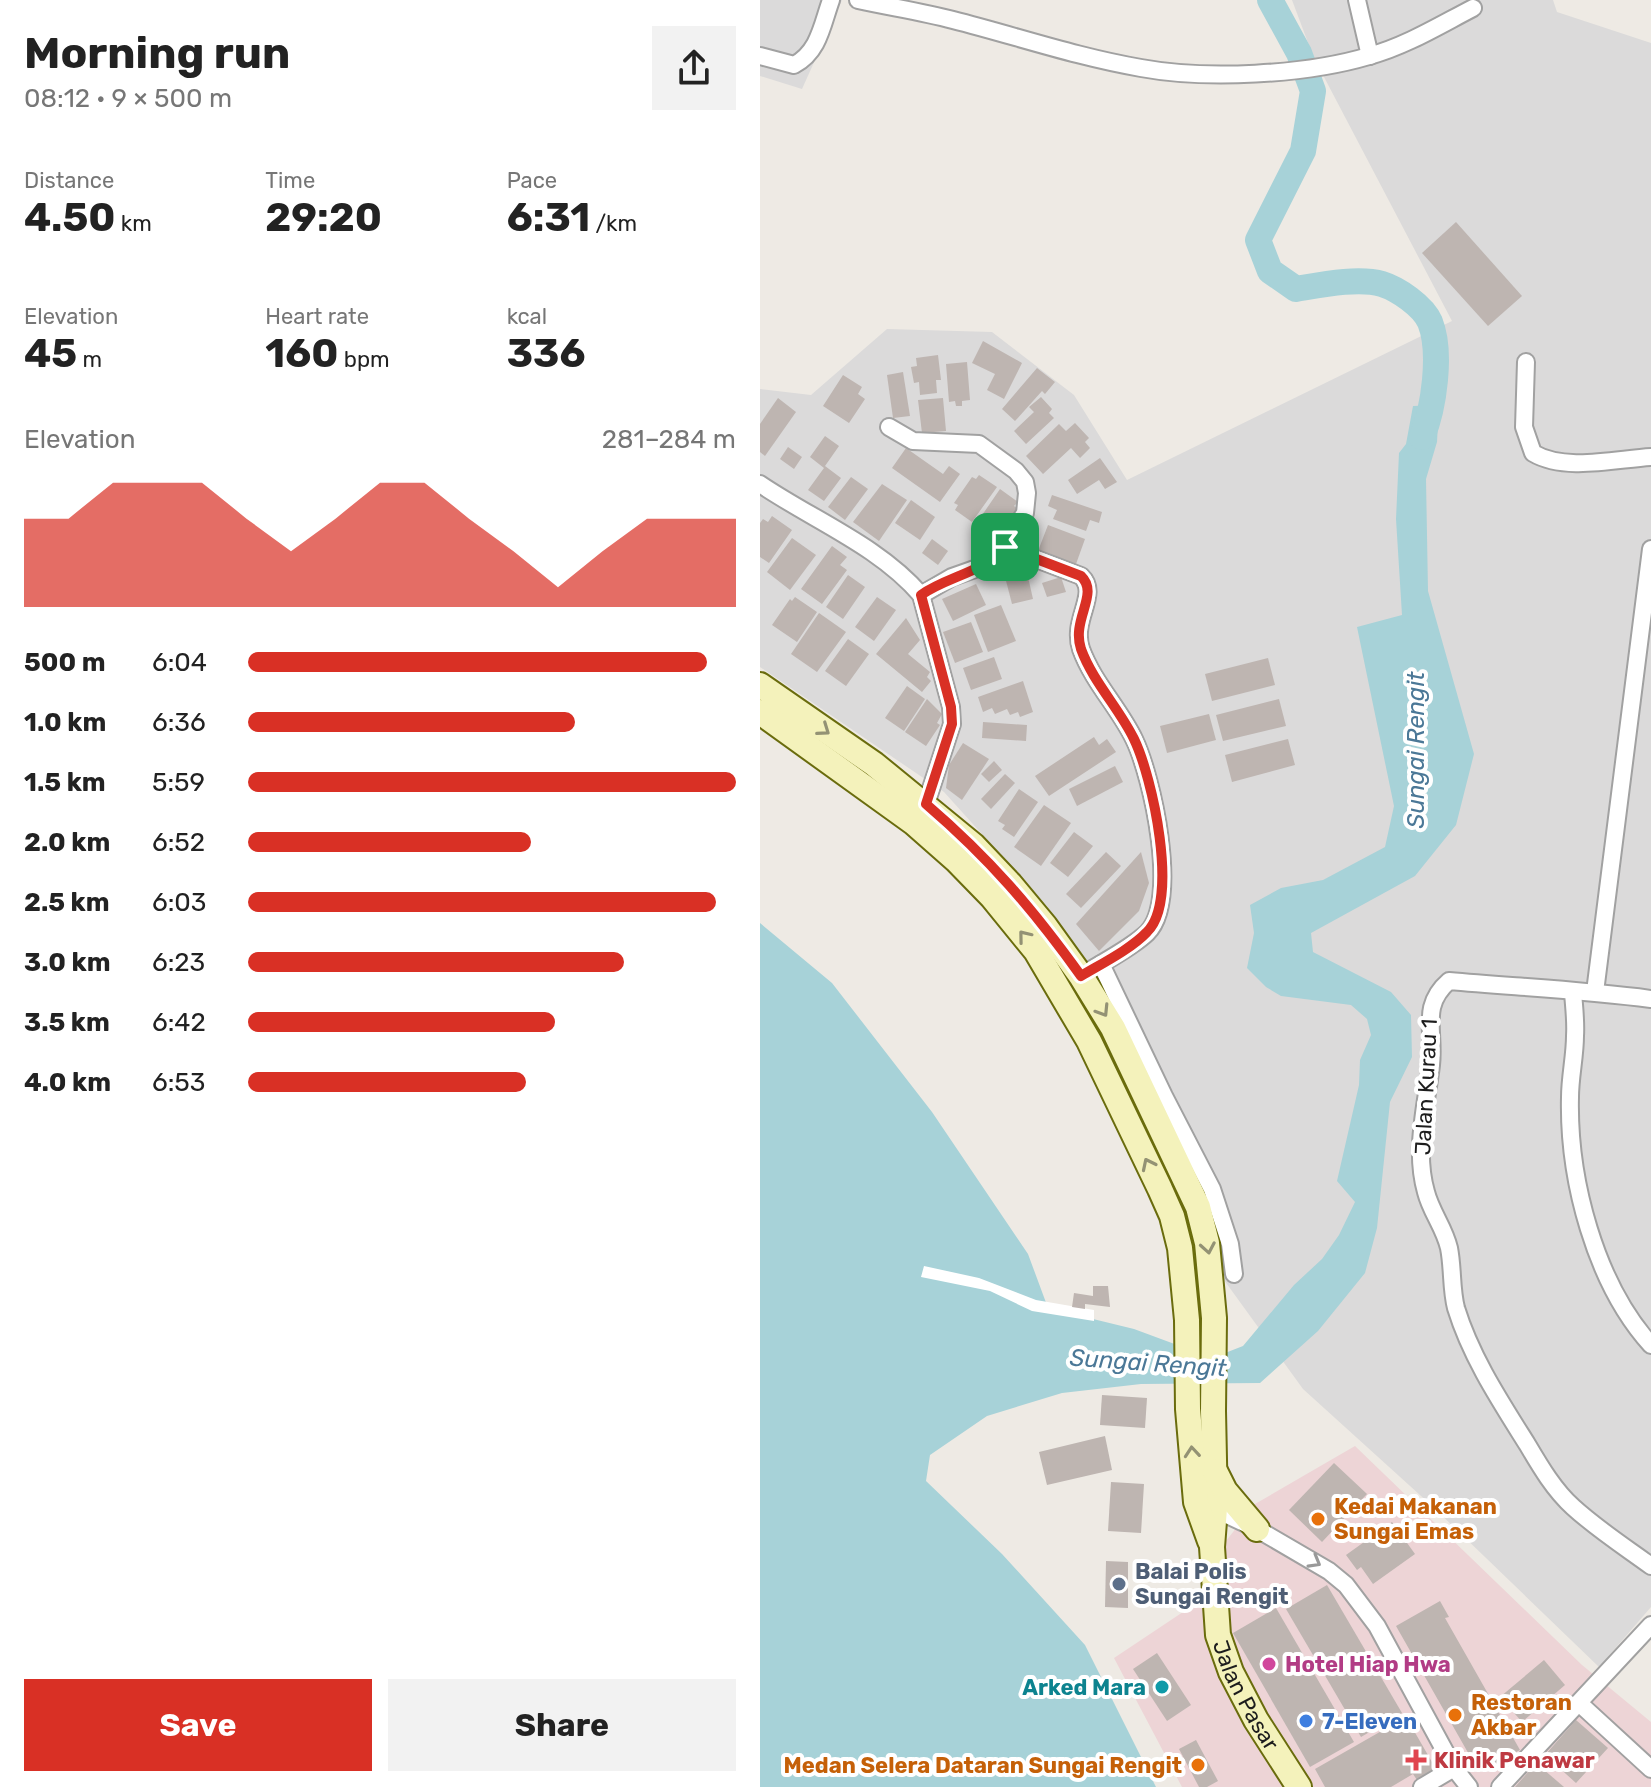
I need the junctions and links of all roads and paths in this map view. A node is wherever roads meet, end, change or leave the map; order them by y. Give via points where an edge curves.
1 (831, 0) edge
2 (858, 0) edge
3 (1357, 0) edge
4 (1473, 8) dead end
5 (760, 56) edge
6 (1370, 56) junction
7 (1526, 362) dead end
8 (889, 427) dead end
9 (1651, 457) edge
10 (760, 484) edge
11 (1005, 547) junction
12 (1651, 549) edge
13 (921, 595) junction
14 (760, 685) edge
15 (760, 712) edge
16 (926, 804) junction
17 (1091, 970) junction
18 (1573, 992) junction
19 (1595, 992) junction
20 (1651, 999) edge
21 (1234, 1274) dead end
22 (1651, 1345) edge
23 (1214, 1468) junction
24 (1206, 1505) junction
25 (1257, 1529) junction
26 (1651, 1566) edge
27 (1651, 1625) edge
28 (1579, 1703) junction
29 (1454, 1768) junction
30 (1651, 1769) edge
31 (1299, 1787) edge
32 (1422, 1787) edge
33 (1469, 1787) edge
34 (1500, 1787) edge

1 - 5 street via 806,59 794,65
2 - 6 street via 1060,50 1195,74 1281,71
3 - 6 street
4 - 6 street
7 - 9 street via 1524,427 1533,453 1575,462
8 - 11 street via 913,441 979,444 1016,471 1025,482 1028,503
10 - 13 street via 866,549
11 - 13 street via 986,565
11 - 17 street via 1087,582 1090,589 1078,624 1080,645 1134,740 1155,807 1163,873 1149,931
12 - 19 street
13 - 16 street via 952,724
14 -> 16 main road
24 -> 15 main road via 1188,1409 1183,1263 1172,1216 1089,1041 1036,951 992,897 914,823
16 - 17 main road via 973,845
17 - 21 street via 1212,1189
17 -> 23 main road via 1198,1207 1207,1243 1214,1318
18 - 19 street, Jalan Kurau 1
18 - 22 street via 1570,1099 1577,1189 1604,1265
18 - 26 street, Jalan Kurau 1 via 1449,981 1437,991 1431,1005 1432,1057 1420,1142 1422,1178 1450,1252 1460,1319 1498,1398 1572,1507
19 - 20 street, Jalan Kurau 1
23 - 24 main road
23 - 25 main road via 1225,1491
24 - 25 street
24 - 31 main road, Jalan Pasar via 1218,1635 1256,1720
25 -> 29 street via 1329,1571 1361,1603
27 - 28 street
28 - 30 street
28 - 34 street
29 - 32 street
29 - 33 street

